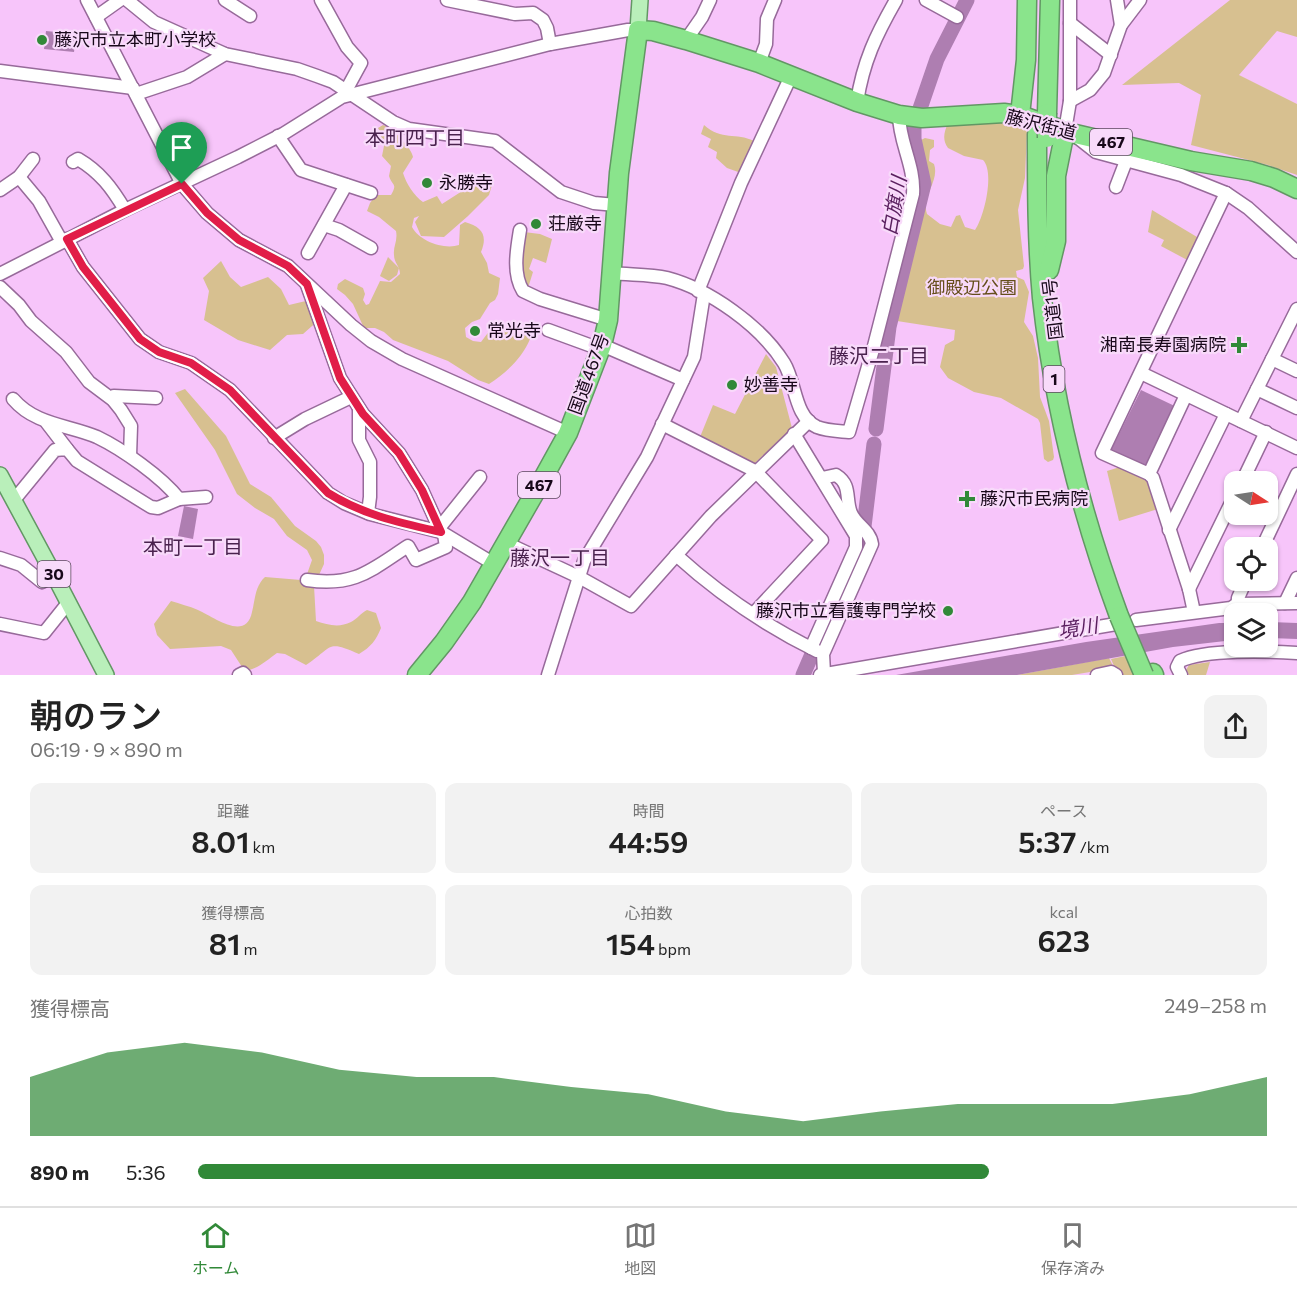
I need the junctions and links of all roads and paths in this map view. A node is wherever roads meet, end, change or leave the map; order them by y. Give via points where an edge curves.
1 (87, 0) edge
2 (120, 0) edge
3 (127, 0) edge
4 (225, 0) edge
5 (321, 0) edge
6 (447, 0) edge
7 (640, 0) edge
8 (710, 0) edge
9 (775, 0) edge
10 (896, 0) edge
11 (926, 0) edge
12 (1027, 0) edge
13 (1040, 0) edge
14 (1050, 0) edge
15 (1070, 0) edge
16 (1117, 0) edge
17 (1140, 0) edge
18 (250, 16) dead end
19 (957, 17) dead end
20 (96, 18) junction
21 (1070, 23) junction
22 (1121, 25) junction
23 (638, 30) junction
24 (686, 40) junction
25 (550, 44) junction
26 (225, 54) junction
27 (1111, 55) junction
28 (759, 63) junction
29 (0, 71) edge
30 (791, 76) junction
31 (135, 91) junction
32 (347, 94) junction
33 (1070, 101) junction
34 (857, 102) junction
35 (1042, 111) junction
36 (1020, 116) junction
37 (911, 117) junction
38 (1068, 132) junction
39 (278, 136) junction
40 (1042, 136) junction
41 (33, 159) dead end
42 (1126, 161) junction
43 (73, 162) dead end
44 (19, 177) junction
45 (182, 184) junction
46 (346, 185) junction
47 (1, 187) edge
48 (1116, 187) dead end
49 (1297, 189) edge
50 (371, 193) dead end
51 (1226, 193) junction
52 (616, 205) junction
53 (125, 210) junction
54 (324, 225) junction
55 (520, 230) dead end
56 (64, 241) junction
57 (371, 248) dead end
58 (1297, 252) edge
59 (308, 253) dead end
60 (1048, 270) junction
61 (612, 273) junction
62 (0, 274) edge
63 (307, 284) junction
64 (0, 287) edge
65 (701, 292) junction
66 (1297, 309) edge
67 (608, 320) junction
68 (548, 330) dead end
69 (601, 347) junction
70 (1272, 359) junction
71 (1297, 371) edge
72 (1141, 373) junction
73 (683, 380) junction
74 (1257, 389) junction
75 (1186, 395) junction
76 (351, 397) junction
77 (156, 398) dead end
78 (13, 399) dead end
79 (113, 400) junction
80 (359, 408) junction
81 (1297, 408) edge
82 (1226, 414) junction
83 (808, 421) junction
84 (1241, 421) junction
85 (47, 423) junction
86 (662, 424) junction
87 (1266, 432) junction
88 (568, 433) junction
89 (794, 434) junction
90 (274, 438) junction
91 (1297, 447) edge
92 (67, 449) junction
93 (130, 456) junction
94 (755, 471) junction
95 (1247, 471) edge
96 (1149, 474) junction
97 (1297, 474) edge
98 (0, 475) edge
99 (480, 477) dead end
100 (822, 478) junction
101 (206, 497) dead end
102 (179, 499) junction
103 (14, 500) junction
104 (368, 513) junction
105 (1224, 517) edge
106 (1169, 530) junction
107 (442, 531) junction
108 (1267, 537) edge
109 (506, 543) junction
110 (676, 555) junction
111 (0, 558) edge
112 (494, 564) junction
113 (54, 575) junction
114 (579, 577) junction
115 (1297, 579) edge
116 (307, 580) dead end
117 (1190, 590) junction
118 (68, 603) junction
119 (1291, 603) edge
120 (1224, 609) edge
121 (1194, 612) junction
122 (754, 614) junction
123 (1121, 621) junction
124 (0, 624) edge
125 (811, 648) junction
126 (1224, 652) edge
127 (1278, 652) edge
128 (1297, 653) edge
129 (823, 654) junction
130 (822, 674) edge
131 (1150, 674) edge
132 (105, 675) edge
133 (239, 675) edge
134 (245, 675) edge
135 (417, 675) edge
136 (548, 675) edge
137 (1097, 675) edge
138 (1116, 675) edge
139 (1181, 675) edge

1 - 20 street
2 - 20 street
3 - 26 street via 154,22
4 - 18 street
5 - 32 street via 347,47 362,63
6 - 25 street via 515,14 533,13 543,20
7 - 23 main road
8 - 24 street
9 - 28 street via 767,19 766,44
10 - 34 street via 867,56
11 - 19 street
12 - 36 highway
13 - 35 highway, 国道1号 / 1
14 - 35 highway, 国道1号 / 1
15 - 21 street
16 - 22 street
17 - 22 street
20 - 31 street
21 - 27 street
21 - 33 street
22 - 27 street
23 - 24 highway, 藤沢街道 / 467
23 - 25 street
23 - 52 highway, 国道467号 / 467
24 - 28 highway, 藤沢街道 / 467
25 - 32 street
26 - 31 street via 187,77
26 - 32 street via 297,69 333,82
27 - 33 street via 1104,73 1090,90
28 - 30 highway, 藤沢街道 / 467
29 - 31 street
30 - 34 highway, 藤沢街道 / 467
30 - 65 street via 741,183
31 - 45 street
32 - 39 street
32 - 52 street via 409,129 495,141 561,192 594,203
33 - 38 street
34 - 37 highway, 藤沢街道 / 467
35 - 40 highway, 国道1号 / 1, bridge
36 - 37 highway, 藤沢街道 / 467 via 1004,113
36 - 38 highway, 藤沢街道 / 467
37 - 83 street via 899,129 914,181 913,194 849,432 820,428
38 - 42 street via 1096,152
38 - 49 highway, 藤沢街道 / 467 via 1251,171
38 - 60 highway via 1056,176 1056,240
39 - 45 street
39 - 46 street via 301,170
40 - 60 highway, 国道1号 / 1
40 - 123 highway, 国道1号 / 1 via 1038,240 1052,368 1081,502
41 - 44 street
42 - 48 street
42 - 51 street via 1199,181
43 - 53 street via 78,159 103,177
44 - 47 street
44 - 56 street
45 - 53 street
45 - 63 street via 207,213 239,240 288,266
46 - 50 street
46 - 54 street
51 - 58 street
51 - 72 street
52 - 61 highway, 国道467号 / 467
53 - 56 street
54 - 57 street
54 - 59 street
55 - 67 street via 516,255 523,291
56 - 62 street
56 - 90 street via 140,339 210,375 230,390
60 - 123 highway, 国道1号 / 1 via 1061,369 1078,455
61 - 65 street via 667,278
61 - 67 highway, 国道467号 / 467
63 - 76 street via 340,378
63 - 88 street via 371,341 402,359
64 - 79 street via 66,352 89,382
65 - 73 street via 696,348
65 - 83 street via 740,315 768,343 784,363
66 - 70 street
67 - 69 highway, 国道467号 / 467
68 - 69 street
69 - 73 street
69 - 88 highway, 国道467号 / 467
70 - 71 street
70 - 74 street
72 - 75 street
72 - 96 street via 1102,453
73 - 86 street
74 - 81 street
74 - 84 street
75 - 82 street
75 - 96 street
76 - 80 street
76 - 90 street via 305,418
77 - 79 street via 114,396
78 - 85 street
79 - 93 street via 131,426
80 - 104 street via 359,440 370,462
80 - 107 street via 399,453
82 - 84 street
82 - 106 street
83 - 89 street
84 - 87 street
85 - 92 street
85 - 93 street via 95,436
86 - 94 street
86 - 114 street
87 - 91 street
87 - 95 street
88 - 109 highway, 国道467号 / 467
89 - 94 street
89 - 100 street
90 - 104 street via 328,493
92 - 102 street via 77,461 152,507
92 - 103 street via 55,450
93 - 102 street
94 - 110 street
94 - 122 street via 822,540
96 - 106 street
97 - 108 street
98 - 103 main road, 30
99 - 107 street
100 - 125 street via 856,536 856,547
100 - 129 street via 836,475 844,480 850,511 871,538 871,549
101 - 102 street
103 - 113 main road, 30
104 - 107 street
105 - 117 street
106 - 117 street
107 - 112 street
107 - 116 street via 446,547 416,560 408,546 355,579
109 - 112 highway, 国道467号 / 467
109 - 114 street
110 - 114 street via 629,611
110 - 122 street via 710,586
111 - 113 street via 21,565 42,582
112 - 135 highway, 国道467号 / 467 via 444,642
113 - 118 main road, 30
114 - 136 street
115 - 119 street
117 - 121 street
118 - 124 street via 44,633
118 - 132 main road, 30
120 - 121 street
121 - 123 street
122 - 125 street
123 - 130 street
123 - 131 highway, 国道1号 / 1, bridge
125 - 129 street
126 - 139 street via 1183,660 1178,664
127 - 128 street
129 - 130 street
133 - 134 street
137 - 138 street

